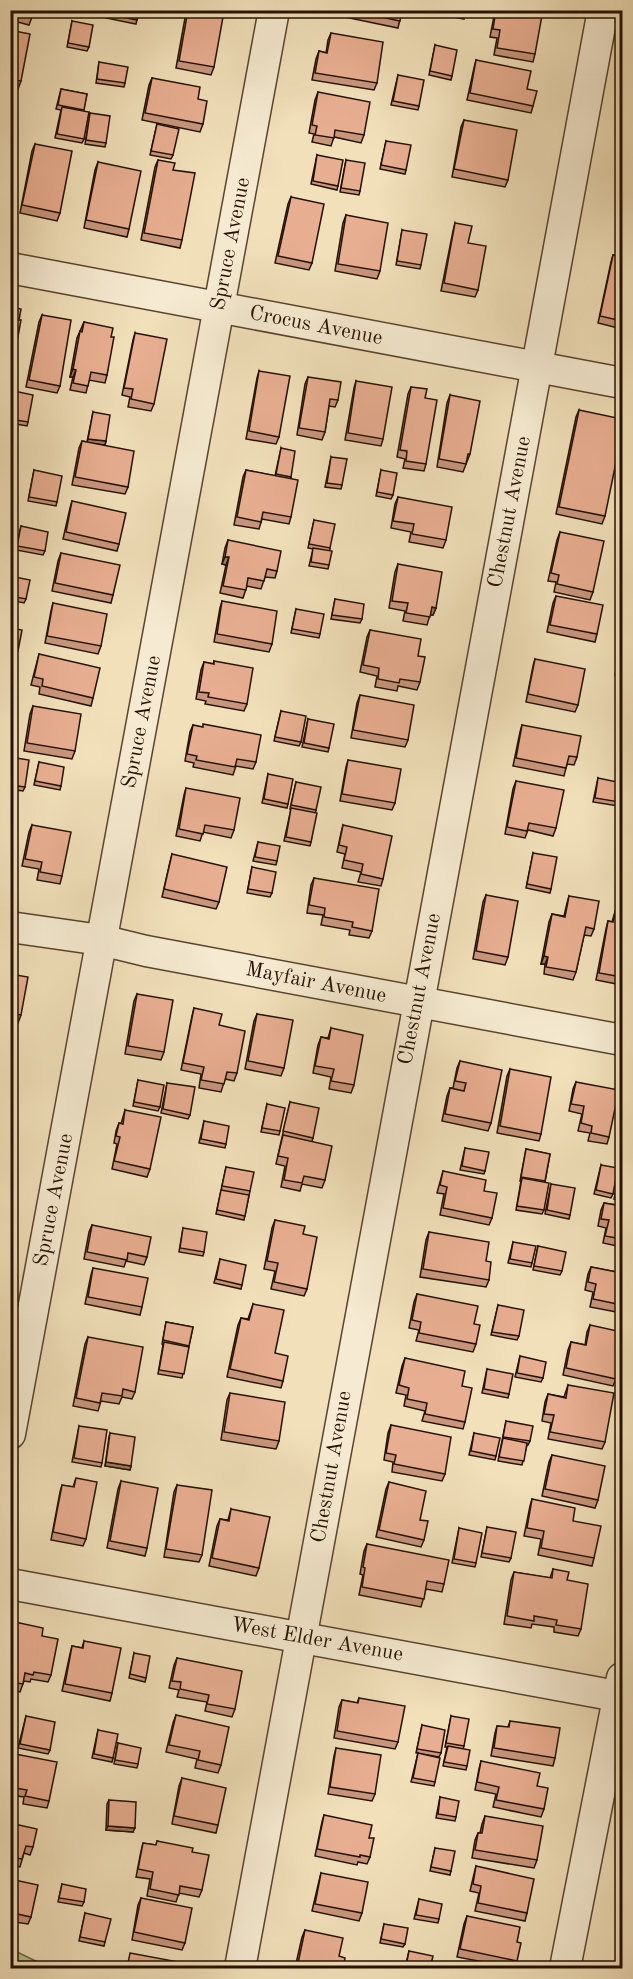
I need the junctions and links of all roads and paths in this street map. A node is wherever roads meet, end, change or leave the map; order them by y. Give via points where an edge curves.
1 (274, 10) edge
2 (603, 10) edge
3 (10, 268) edge
4 (219, 308) junction
5 (537, 367) junction
6 (622, 383) edge
7 (10, 927) edge
8 (101, 940) junction
9 (418, 1002) junction
10 (622, 1040) edge
11 (10, 1434) edge
12 (10, 1584) edge
13 (301, 1637) junction
14 (621, 1691) edge
15 (240, 1968) edge
16 (565, 1968) edge

1 - 4 street, Spruce Avenue
2 - 5 street, Chestnut Avenue
3 - 4 street, Crocus Avenue
4 - 5 street, Crocus Avenue
4 - 8 street, Spruce Avenue
5 - 6 street, Crocus Avenue
5 - 9 street, Chestnut Avenue
7 - 8 street, Mayfair Avenue
8 - 9 street, Mayfair Avenue
8 - 11 street, Spruce Avenue
9 - 10 street, Mayfair Avenue
9 - 13 street, Chestnut Avenue
12 - 13 street, West Elder Avenue
13 - 14 street, West Elder Avenue
13 - 15 street, Chestnut Avenue
14 - 16 street

